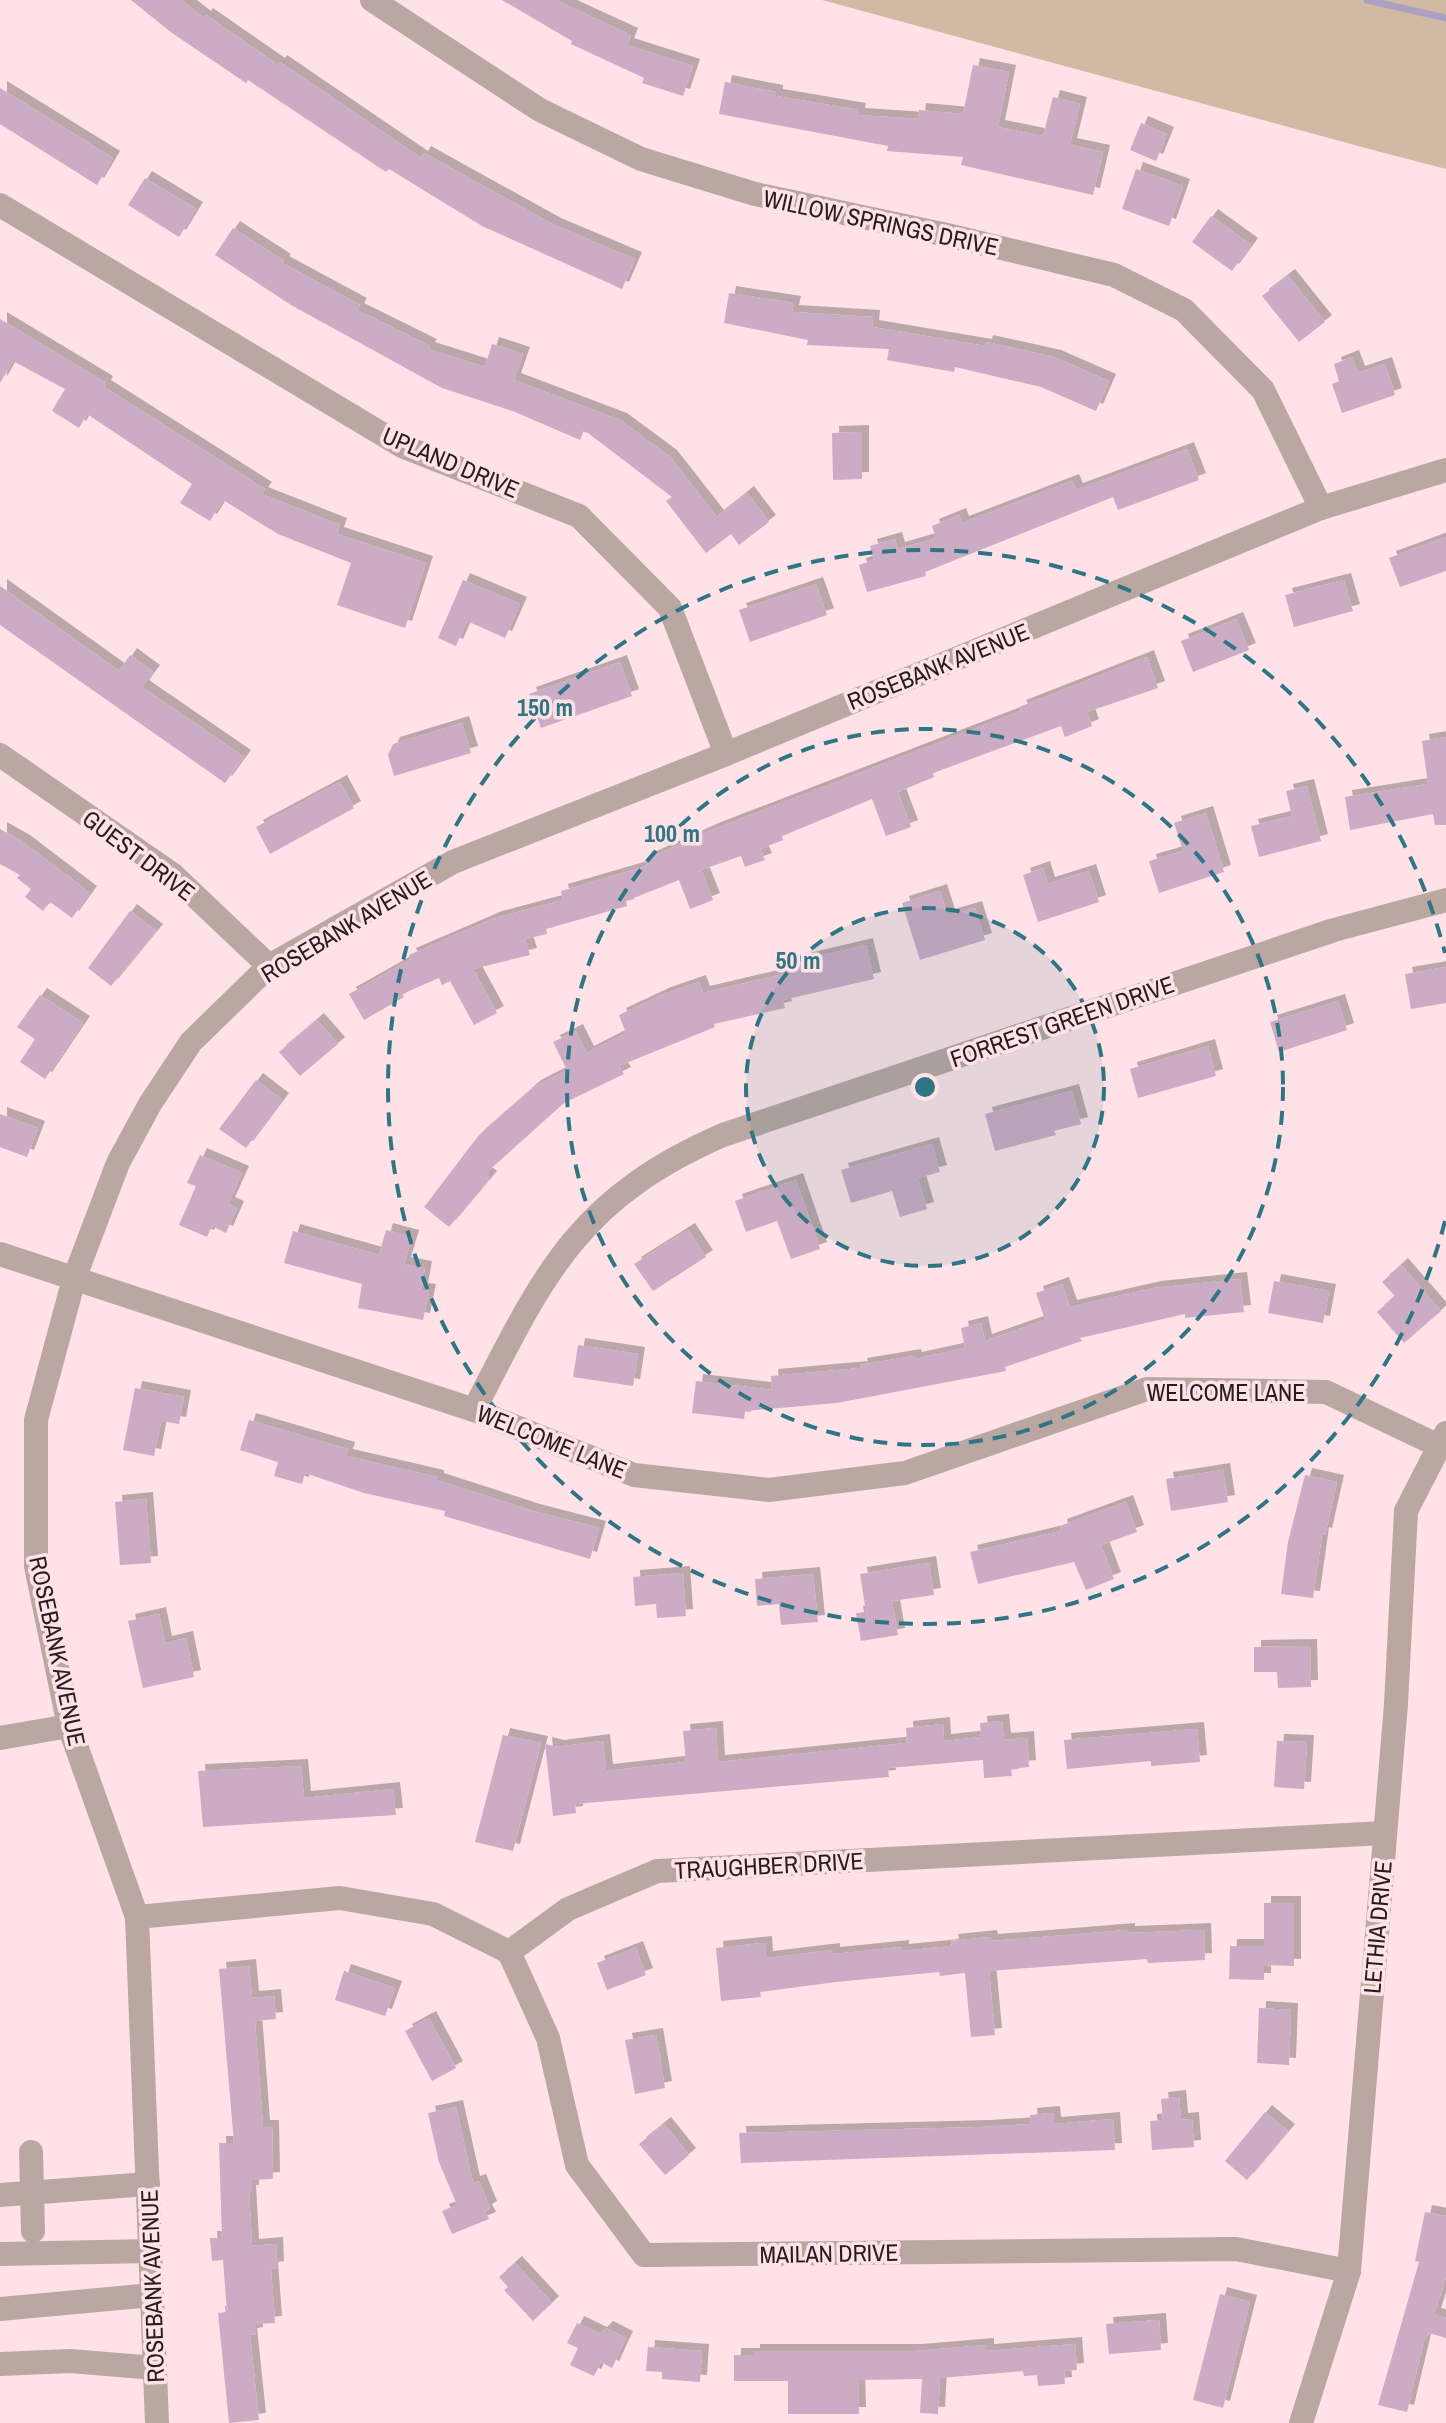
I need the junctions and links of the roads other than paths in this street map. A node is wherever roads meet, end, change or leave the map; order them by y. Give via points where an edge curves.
1 (372, 0) edge
2 (0, 205) edge
3 (1446, 470) edge
4 (1321, 508) junction
5 (726, 754) junction
6 (0, 755) edge
7 (1446, 900) edge
8 (269, 966) junction
9 (0, 1254) edge
10 (74, 1279) junction
11 (474, 1410) junction
12 (1442, 1439) edge
13 (69, 1726) junction
14 (0, 1738) edge
15 (1385, 1833) junction
16 (137, 1917) junction
17 (509, 1952) junction
18 (31, 2152) dead end
19 (148, 2184) junction
20 (32, 2192) junction
21 (0, 2195) edge
22 (33, 2231) dead end
23 (150, 2251) junction
24 (0, 2254) edge
25 (1349, 2271) junction
26 (152, 2295) junction
27 (0, 2309) edge
28 (0, 2364) edge
29 (155, 2368) junction
30 (157, 2423) edge
31 (1301, 2423) edge

1 - 4 street, WILLOW SPRINGS DRIVE via 540,110 641,159 755,194 1114,275 1184,310 1263,390
2 - 5 street, UPLAND DRIVE via 402,446 579,516 670,608
3 - 4 street, ROSEBANK AVENUE
4 - 5 street, ROSEBANK AVENUE
5 - 8 street, ROSEBANK AVENUE via 453,862
6 - 8 street, GUEST DRIVE via 172,874
7 - 11 street, FORREST GREEN DRIVE via 1334,930 685,1152 617,1197 560,1255 537,1288
8 - 10 street, ROSEBANK AVENUE via 191,1042 150,1104 118,1163
9 - 10 street, WELCOME LANE
10 - 11 street, WELCOME LANE
10 - 13 street, ROSEBANK AVENUE via 36,1420 36,1566
11 - 12 street, WELCOME LANE via 634,1475 769,1490 905,1473 1147,1389 1326,1392
12 - 15 street, LETHIA DRIVE via 1406,1511
13 - 14 street
13 - 16 street, ROSEBANK AVENUE
15 - 17 street, TRAUGHBER DRIVE via 657,1871 568,1909
15 - 25 street, LETHIA DRIVE
16 - 17 street via 340,1898 433,1914
16 - 19 street, ROSEBANK AVENUE
17 - 25 street, MAILAN DRIVE via 548,2038 577,2165 644,2255 1236,2249
18 - 20 street
19 - 20 street
19 - 23 street, ROSEBANK AVENUE
20 - 21 street
20 - 22 street
23 - 24 street
23 - 26 street, ROSEBANK AVENUE
25 - 31 street, LETHIA DRIVE
26 - 27 street
26 - 29 street, ROSEBANK AVENUE
28 - 29 street via 70,2361
29 - 30 street, ROSEBANK AVENUE

